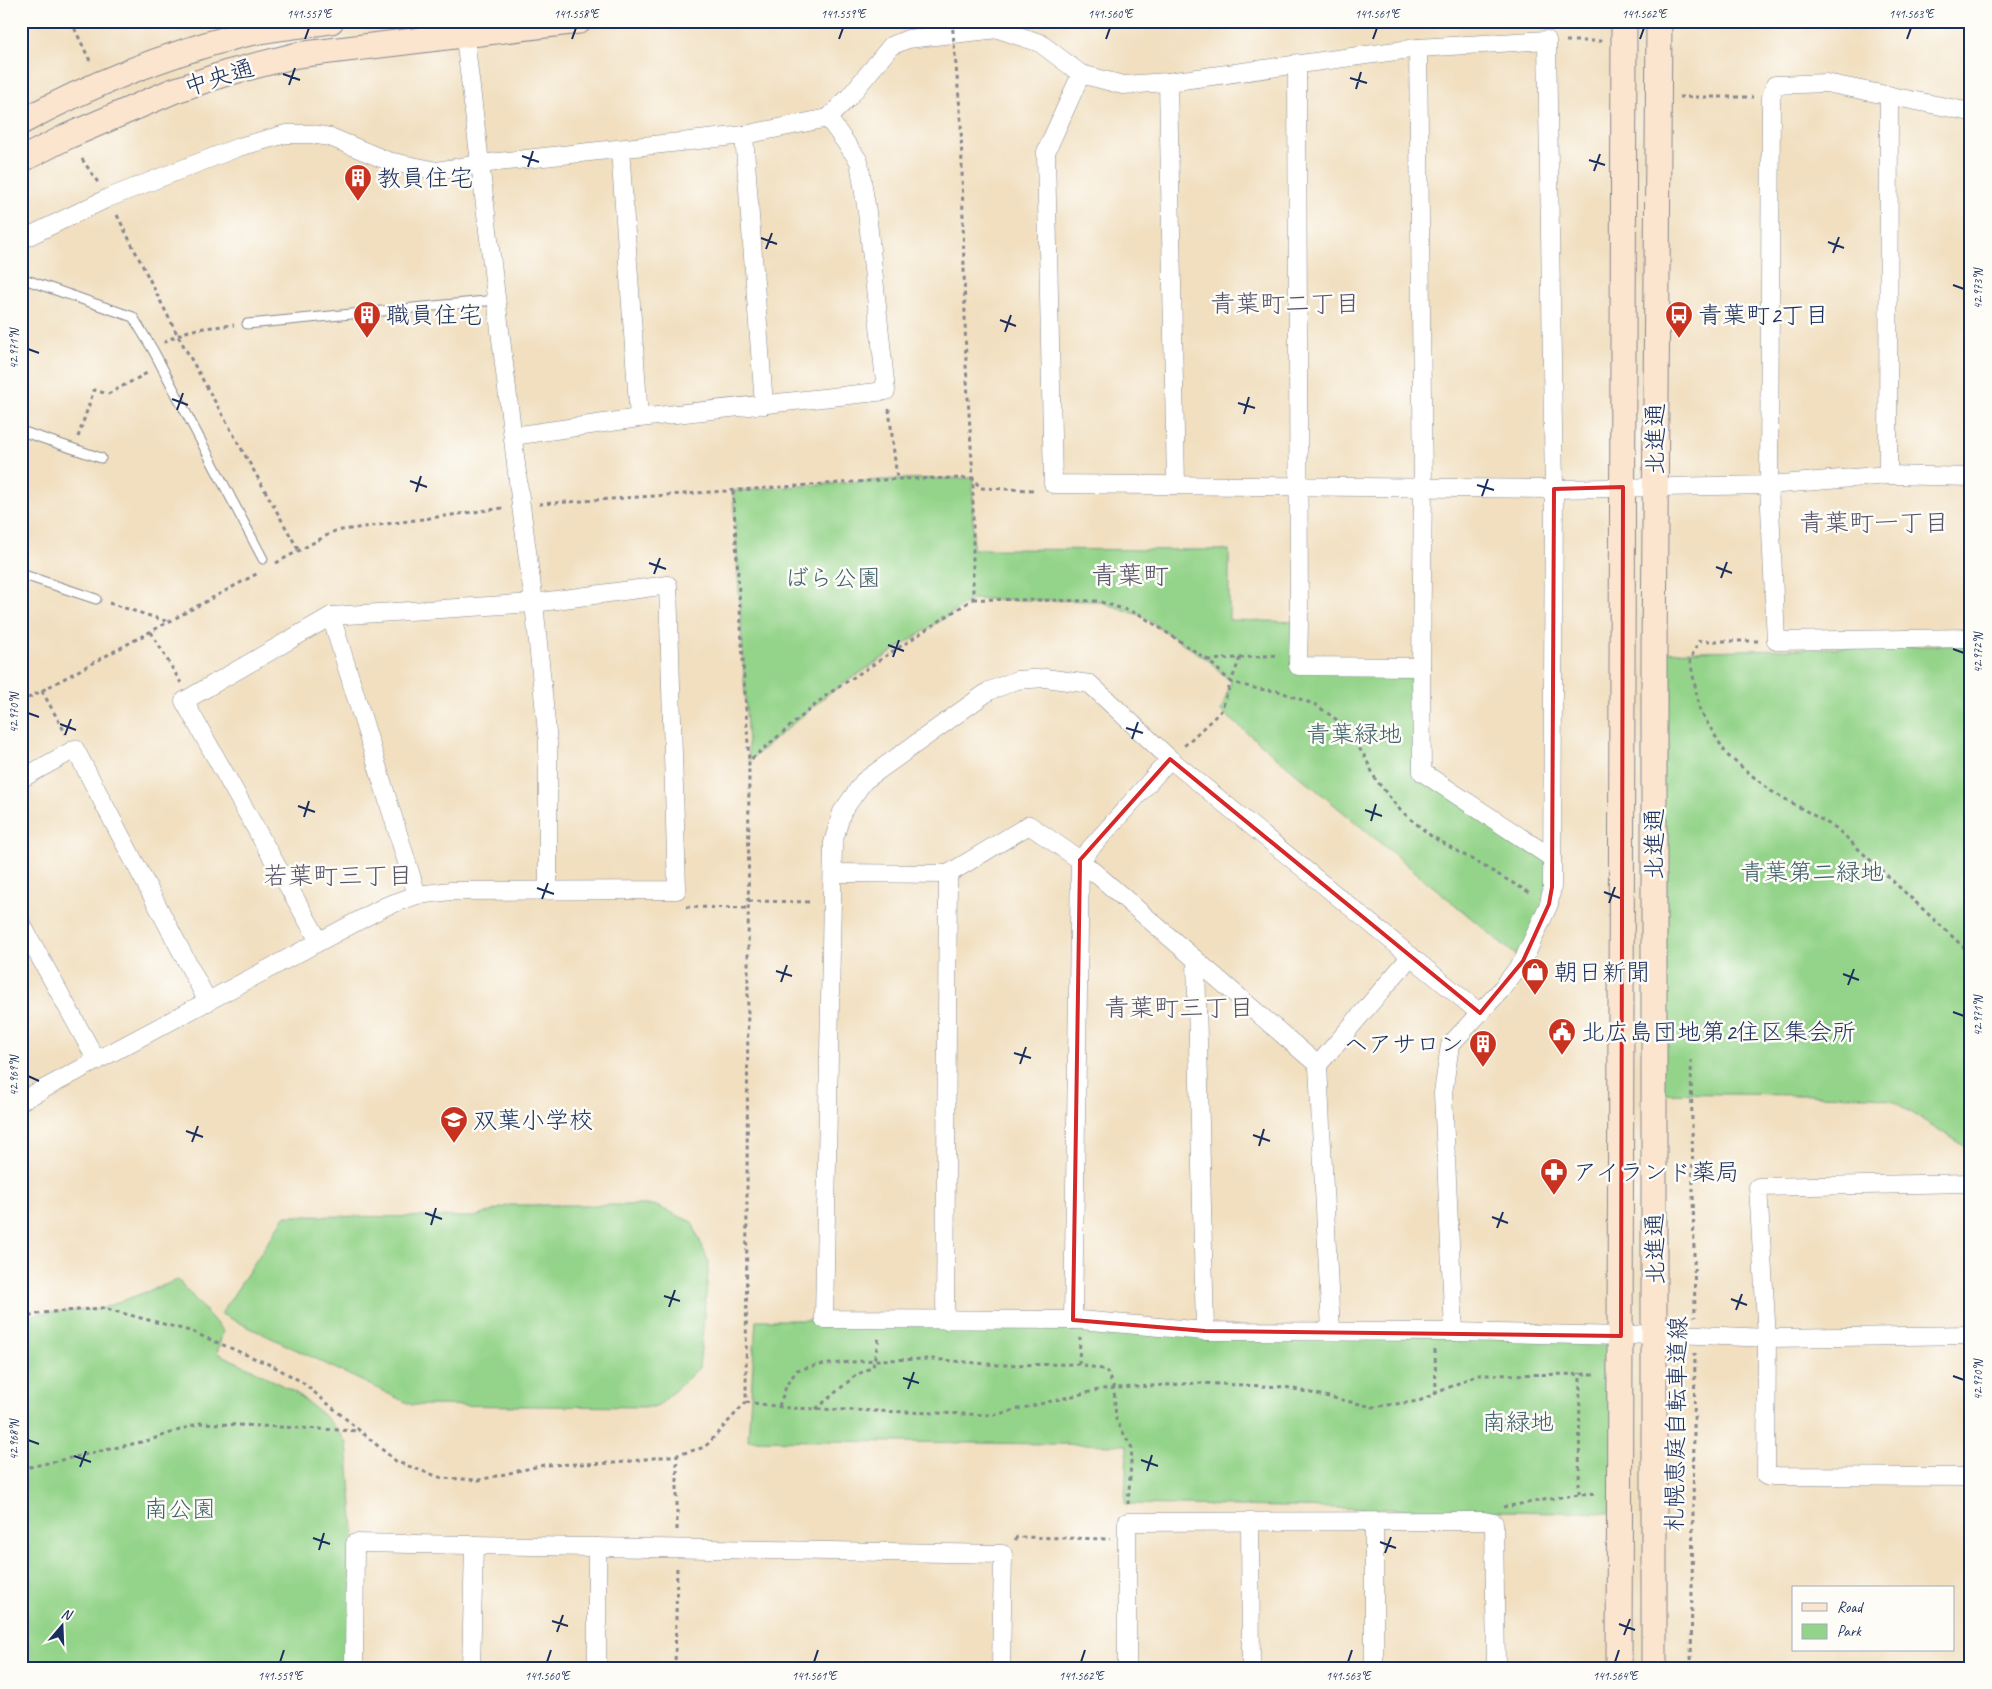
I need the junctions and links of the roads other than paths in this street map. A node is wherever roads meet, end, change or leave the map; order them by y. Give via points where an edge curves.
1 (331, 21) edge
2 (579, 21) edge
3 (1624, 21) edge
4 (1659, 21) edge
5 (464, 28) edge
6 (1418, 48) junction
7 (1296, 63) junction
8 (1081, 74) junction
9 (1168, 82) junction
10 (1889, 95) junction
11 (1971, 112) edge
12 (828, 118) junction
13 (21, 122) edge
14 (744, 135) junction
15 (620, 149) junction
16 (21, 160) edge
17 (480, 164) junction
18 (21, 240) edge
19 (21, 278) edge
20 (496, 300) junction
21 (246, 324) road end
22 (764, 405) junction
23 (639, 418) junction
24 (21, 431) edge
25 (514, 436) junction
26 (101, 458) dead end
27 (1888, 475) junction
28 (1971, 477) edge
29 (1176, 485) junction
30 (1769, 485) junction
31 (1299, 486) junction
32 (1423, 486) junction
33 (1623, 487) junction
34 (1655, 487) junction
35 (1554, 488) junction
36 (263, 559) dead end
37 (21, 574) edge
38 (96, 599) road end
39 (534, 603) junction
40 (331, 616) junction
41 (1971, 638) edge
42 (1421, 667) junction
43 (1170, 759) junction
44 (21, 779) edge
45 (1552, 858) junction
46 (1080, 860) junction
47 (833, 873) junction
48 (948, 874) junction
49 (548, 890) junction
50 (417, 895) junction
51 (21, 924) edge
52 (318, 941) junction
53 (1411, 956) junction
54 (1196, 960) junction
55 (208, 1002) junction
56 (1480, 1014) junction
57 (97, 1061) junction
58 (1318, 1065) junction
59 (21, 1101) edge
60 (1971, 1182) edge
61 (945, 1320) junction
62 (1076, 1320) junction
63 (1205, 1330) junction
64 (1331, 1331) junction
65 (1454, 1332) junction
66 (1655, 1333) junction
67 (1971, 1335) edge
68 (1621, 1336) junction
69 (1767, 1338) junction
70 (1971, 1477) edge
71 (1250, 1523) junction
72 (1374, 1523) junction
73 (474, 1545) junction
74 (597, 1547) junction
75 (354, 1668) edge
76 (471, 1668) edge
77 (596, 1668) edge
78 (1001, 1668) edge
79 (1127, 1668) edge
80 (1250, 1668) edge
81 (1374, 1668) edge
82 (1496, 1668) edge
83 (1620, 1668) edge
84 (1654, 1668) edge

1 - 13 street, 中央通 via 238,36 145,64
2 - 5 street, 中央通
3 - 33 street, 北進通
4 - 34 street, 北進通
5 - 16 street, 中央通 via 297,55 227,73 173,91
5 - 17 street
6 - 7 street
6 - 32 street
6 - 35 street via 1548,40
7 - 9 street
7 - 31 street
8 - 9 street via 1122,85
8 - 12 street via 1040,43 998,29 908,39 891,46
8 - 29 street via 1046,152 1053,484
9 - 29 street
10 - 11 street
10 - 27 street
10 - 30 street via 1826,83 1775,85 1771,96
12 - 14 street
12 - 22 street via 859,161 886,390
14 - 15 street
14 - 22 street
15 - 17 street
15 - 23 street
17 - 18 street via 437,171 388,162 330,137 286,134 239,147 108,198
17 - 20 street
19 - 36 lane via 133,317
20 - 21 lane
20 - 25 street
22 - 23 street
23 - 25 street
24 - 26 lane
25 - 39 street
27 - 28 street
27 - 30 street
29 - 31 street
30 - 34 street
30 - 41 street via 1776,641
31 - 32 street
31 - 42 street via 1298,666
32 - 35 street
32 - 42 street
33 - 34 street
33 - 35 street
33 - 68 street, 北進通
34 - 66 street, 北進通
35 - 45 street
37 - 38 lane
39 - 40 street
39 - 49 street via 548,743
39 - 49 street via 668,585 677,890
40 - 50 street
40 - 52 street via 184,701
42 - 45 street via 1422,772
43 - 46 street
43 - 47 street via 1090,684 1045,678 1017,680 989,691 864,781 842,812 833,844
43 - 53 street
44 - 55 street via 74,749
45 - 56 street via 1549,904 1524,962
46 - 48 street via 1029,825
46 - 54 street
46 - 62 street
47 - 48 street
47 - 61 street via 824,1319
48 - 61 street
49 - 50 street via 451,891
50 - 52 street via 386,906
51 - 57 street
52 - 55 street
53 - 56 street
53 - 58 street
54 - 58 street
54 - 63 street
55 - 57 street
56 - 65 street via 1450,1045 1443,1093
57 - 59 street
58 - 64 street
60 - 69 street via 1758,1187
61 - 62 street
62 - 63 street
63 - 64 street
64 - 65 street
65 - 68 street
66 - 68 street
66 - 69 street
66 - 84 street, 北進通
67 - 69 street
68 - 83 street, 北進通
69 - 70 street via 1766,1476
71 - 72 street
71 - 79 street via 1127,1531
71 - 80 street
72 - 81 street
72 - 82 street via 1494,1522
73 - 74 street
73 - 75 street via 355,1543
73 - 76 street
74 - 77 street
74 - 78 street via 1003,1554

